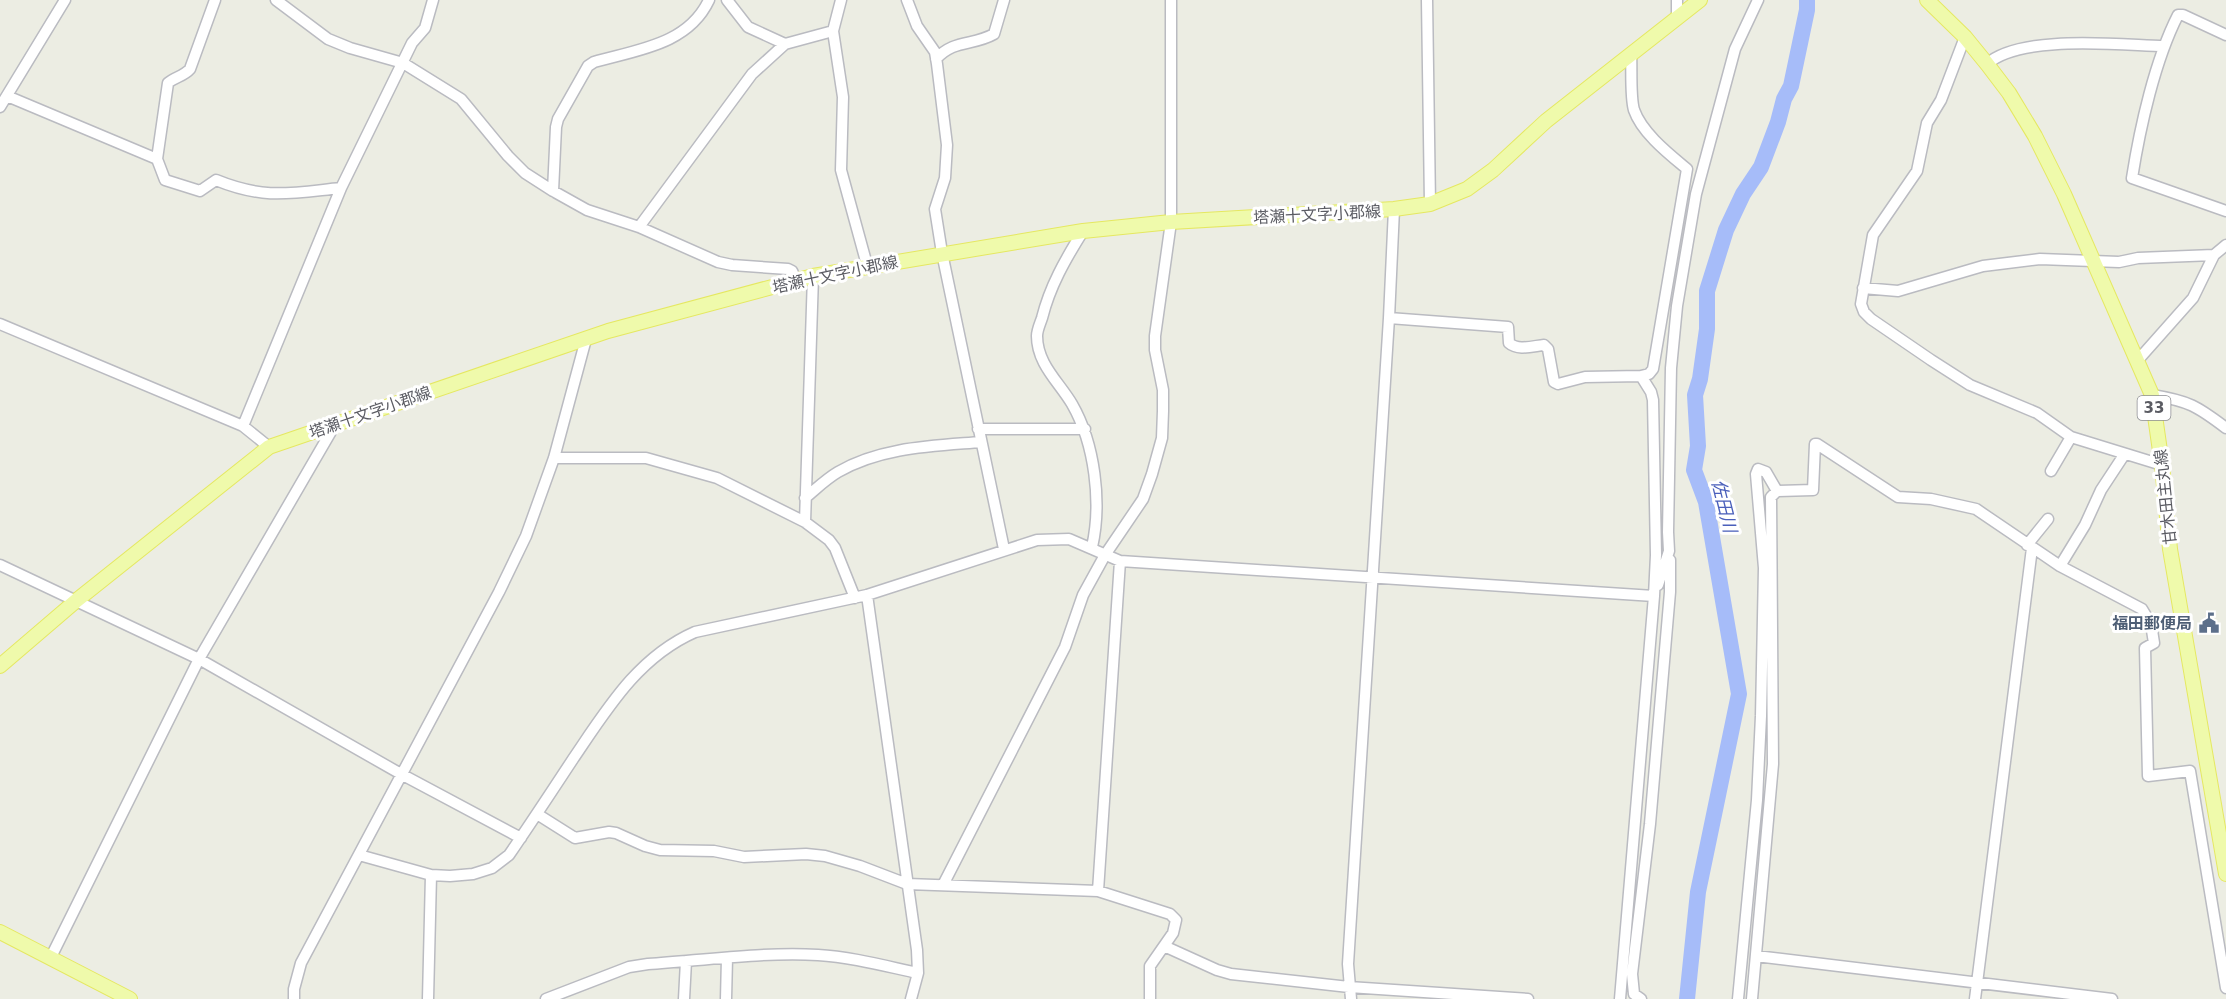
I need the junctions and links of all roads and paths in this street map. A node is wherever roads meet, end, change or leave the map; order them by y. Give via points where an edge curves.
1 (65, 0) edge
2 (214, 0) edge
3 (276, 0) edge
4 (433, 0) edge
5 (709, 0) edge
6 (727, 0) edge
7 (841, 0) edge
8 (907, 0) edge
9 (1004, 0) edge
10 (1171, 0) edge
11 (1427, 0) edge
12 (1677, 0) edge
13 (1700, 0) edge
14 (1758, 0) edge
15 (1927, 0) edge
16 (1677, 18) junction
17 (833, 31) junction
18 (2226, 35) edge
19 (1965, 37) junction
20 (785, 44) junction
21 (2164, 46) junction
22 (1631, 53) junction
23 (936, 59) junction
24 (403, 63) junction
25 (1988, 64) junction
26 (7, 96) junction
27 (0, 107) edge
28 (157, 159) junction
29 (341, 188) junction
30 (553, 190) junction
31 (1430, 204) junction
32 (1394, 209) junction
33 (2226, 211) edge
34 (1171, 222) junction
35 (639, 227) junction
36 (1083, 231) junction
37 (2222, 247) edge
38 (942, 253) junction
39 (2094, 262) junction
40 (867, 265) junction
41 (813, 276) junction
42 (796, 280) junction
43 (1863, 288) junction
44 (1389, 318) junction
45 (0, 324) edge
46 (586, 339) junction
47 (2138, 360) junction
48 (1641, 376) junction
49 (2152, 395) junction
50 (336, 423) junction
51 (243, 426) junction
52 (2226, 428) edge
53 (978, 429) junction
54 (1084, 429) junction
55 (2071, 437) junction
56 (981, 442) junction
57 (269, 447) junction
58 (2124, 455) junction
59 (554, 458) junction
60 (2162, 465) junction
61 (2050, 471) dead end
62 (1777, 491) junction
63 (805, 498) junction
64 (2048, 519) dead end
65 (805, 522) junction
66 (2029, 546) junction
67 (1092, 547) junction
68 (1004, 549) junction
69 (1670, 551) junction
70 (1105, 555) junction
71 (1120, 561) junction
72 (0, 565) edge
73 (2060, 566) junction
74 (1372, 579) junction
75 (867, 596) junction
76 (1654, 596) junction
77 (855, 598) junction
78 (77, 600) junction
79 (199, 659) junction
80 (0, 666) edge
81 (401, 774) junction
82 (537, 814) junction
83 (2221, 814) edge
84 (521, 838) junction
85 (358, 855) junction
86 (2226, 874) edge
87 (431, 875) junction
88 (907, 884) junction
89 (943, 885) junction
90 (1098, 891) junction
91 (0, 932) edge
92 (1164, 946) junction
93 (1756, 956) junction
94 (51, 957) junction
95 (727, 958) junction
96 (686, 961) junction
97 (918, 973) junction
98 (1977, 983) junction
99 (2226, 988) edge
100 (1350, 993) edge
101 (1636, 997) edge
102 (129, 999) edge
103 (294, 999) edge
104 (428, 999) edge
105 (546, 999) edge
106 (684, 999) edge
107 (726, 999) edge
108 (911, 999) edge
109 (1150, 999) edge
110 (1528, 999) edge
111 (1620, 999) edge
112 (1738, 999) edge
113 (1752, 999) edge
114 (1975, 999) edge
115 (2112, 999) edge

1 - 26 street
2 - 28 street via 190,69 168,83
3 - 24 street via 328,39
4 - 24 street via 425,28 412,43
5 - 30 street via 695,21 664,43 588,66 558,119
6 - 20 street via 748,27
7 - 17 street
8 - 23 street
9 - 23 street via 994,34 950,47
10 - 34 street
11 - 31 street
12 - 16 street
13 - 16 main road, 塔瀬十文字小郡線
14 - 69 street via 1735,49 1696,194 1677,306 1671,368
15 - 19 main road, 甘木田主丸線 / 33
16 - 22 main road, 塔瀬十文字小郡線
17 - 20 street
17 - 40 street via 843,97 841,170
18 - 21 street via 2180,14
19 - 25 main road, 甘木田主丸線 / 33
19 - 43 street via 1941,100 1923,132 1917,171 1873,235
20 - 35 street via 752,74
21 - 25 street via 2032,46 1996,56
21 - 33 street via 2132,178
22 - 31 main road, 塔瀬十文字小郡線 via 1546,121 1493,170 1467,189
22 - 48 street via 1634,109 1662,149 1687,169 1653,369
23 - 38 street via 946,145 945,178 935,209
24 - 29 street
24 - 30 street via 461,99 525,173
25 - 39 main road, 甘木田主丸線 / 33 via 2035,136
26 - 27 street
26 - 28 street
28 - 29 street via 165,180 200,191 216,180 254,193
29 - 51 street
30 - 35 street via 587,210
31 - 32 main road, 塔瀬十文字小郡線
32 - 34 main road, 塔瀬十文字小郡線
32 - 44 street
34 - 36 main road, 塔瀬十文字小郡線
34 - 70 street via 1155,336 1163,390 1162,438 1143,499
35 - 42 street via 718,262 788,268
36 - 38 main road, 塔瀬十文字小郡線
36 - 54 street via 1047,297 1037,335 1044,365 1071,402
37 - 39 street
37 - 47 street via 2193,298
38 - 40 main road, 塔瀬十文字小郡線
38 - 53 street
39 - 43 street via 2040,259 1983,266 1898,291
39 - 47 main road, 甘木田主丸線 / 33
40 - 41 main road, 塔瀬十文字小郡線
41 - 42 main road, 塔瀬十文字小郡線
41 - 63 street
42 - 46 main road, 塔瀬十文字小郡線
43 - 55 street via 1862,308 1871,319 1970,385 2037,413
44 - 48 street via 1508,327 1512,346 1544,345 1548,349 1554,382 1558,384 1585,377
44 - 74 street
45 - 51 street
46 - 50 main road, 塔瀬十文字小郡線
46 - 59 street
47 - 49 main road, 甘木田主丸線 / 33
48 - 76 street via 1653,399
49 - 52 street via 2183,400
49 - 60 main road, 甘木田主丸線 / 33
50 - 57 main road, 塔瀬十文字小郡線
50 - 79 street
51 - 57 street
53 - 54 street
53 - 56 street
54 - 67 street via 1090,446 1097,511
55 - 58 street
55 - 61 street
56 - 63 street via 917,447 869,458 837,473
56 - 68 street
57 - 78 main road, 塔瀬十文字小郡線
58 - 60 street
58 - 73 street
59 - 65 street via 646,458 717,478
59 - 81 street via 526,536
60 - 83 main road, 甘木田主丸線 / 33 via 2170,549
62 - 66 street via 1814,490 1817,444 1898,497 1931,499 1976,509
62 - 93 street via 1771,497 1773,764
62 - 112 street via 1766,472 1758,469 1764,568 1761,716
63 - 65 street
64 - 66 street
65 - 77 street via 835,548
66 - 73 street
66 - 98 street
67 - 68 street via 1056,538
67 - 70 street
68 - 75 street
69 - 76 street
69 - 101 street via 1650,824 1632,974
70 - 71 street
70 - 89 street via 1083,595 1065,647
71 - 74 street
71 - 90 street
72 - 78 street
73 - 99 street via 2142,609 2151,624 2154,643 2145,648 2148,776 2190,771
74 - 76 street
74 - 100 street via 1349,953
75 - 77 street
75 - 88 street
76 - 111 street
77 - 82 street via 695,632 656,654 612,702
78 - 79 street
78 - 80 main road, 塔瀬十文字小郡線
79 - 81 street
79 - 94 street
81 - 84 street
81 - 85 street
82 - 84 street
82 - 88 street via 575,838 609,832 660,850 714,851 744,857 825,856
83 - 86 main road, 甘木田主丸線 / 33
84 - 87 street via 509,855 492,868 472,874
85 - 87 street
85 - 103 street via 301,963
87 - 104 street
88 - 89 street
88 - 97 street
89 - 90 street
90 - 92 street via 1173,916 1175,926
91 - 94 main road
92 - 100 street via 1224,972
92 - 109 street via 1150,966
93 - 98 street
93 - 113 street
94 - 102 main road
95 - 96 street
95 - 97 street via 818,955 852,958
95 - 107 street
96 - 105 street via 629,967
96 - 106 street
97 - 108 street
98 - 114 street
98 - 115 street
100 - 110 street

